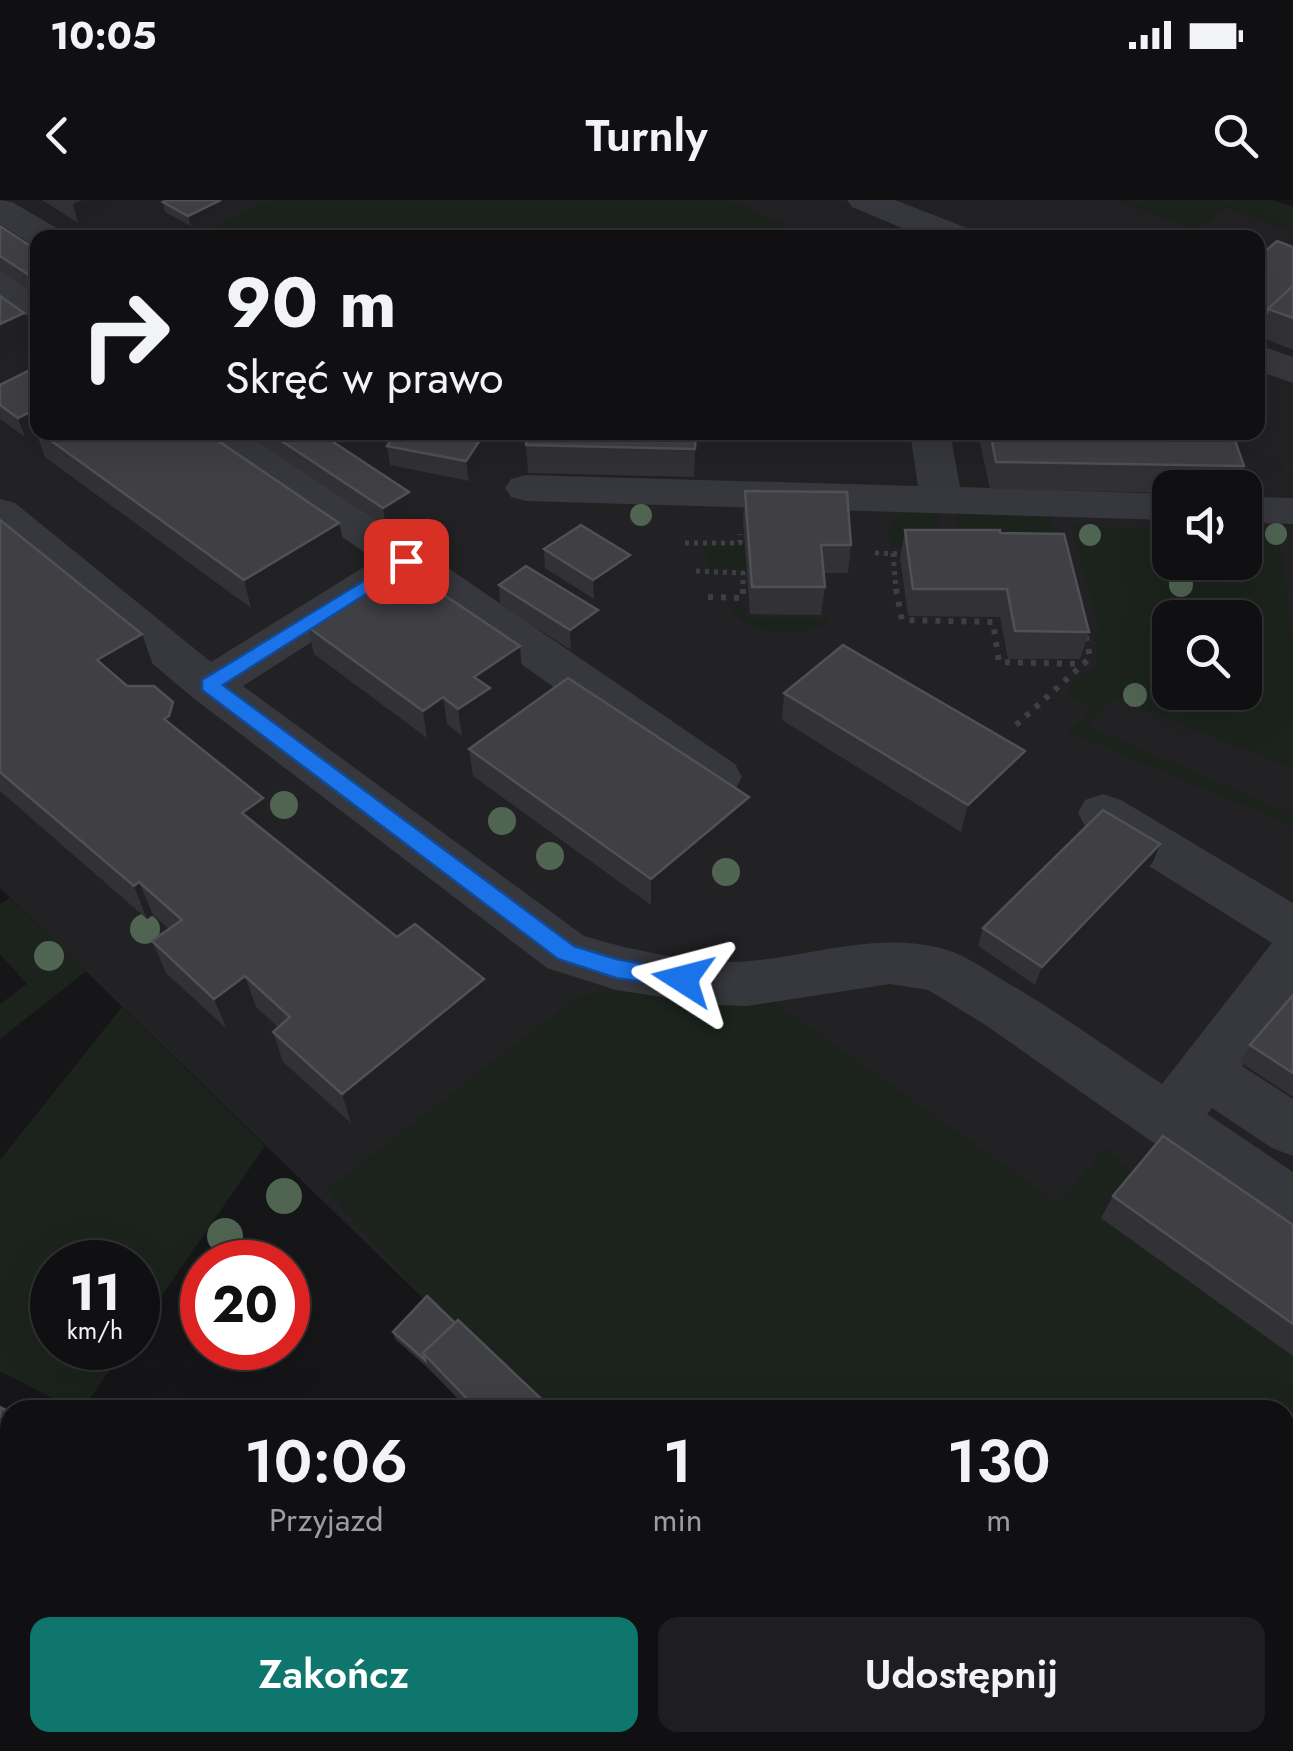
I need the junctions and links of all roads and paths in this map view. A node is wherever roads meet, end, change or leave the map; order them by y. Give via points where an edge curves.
1 (864, 200) edge
2 (0, 208) edge
3 (34, 230) edge
4 (938, 230) edge
5 (0, 282) edge
6 (30, 301) edge
7 (1265, 360) edge
8 (1293, 371) edge
9 (233, 440) edge
10 (931, 440) edge
11 (526, 488) dead end
12 (941, 501) junction
13 (1152, 507) edge
14 (1262, 510) edge
15 (1293, 511) edge
16 (0, 513) edge
17 (875, 553) dead end
18 (893, 554) junction
19 (911, 554) edge
20 (406, 561) junction
21 (696, 571) dead end
22 (708, 598) dead end
23 (1083, 624) edge
24 (1084, 664) junction
25 (209, 685) junction
26 (1016, 725) dead end
27 (718, 776) edge
28 (1103, 814) edge
29 (1293, 928) edge
30 (1293, 956) edge
31 (1206, 1072) junction
32 (1168, 1121) junction
33 (1293, 1130) edge
34 (1293, 1206) edge

1 - 4 street
2 - 3 street
5 - 6 street
7 - 8 street
9 - 20 street
10 - 12 street
11 - 12 street
12 - 13 street
14 - 15 street
16 - 25 street
17 - 18 path
18 - 19 path
18 - 24 path via 902,620 993,622 999,662
20 - 25 street
20 - 27 street
21 - 22 path via 742,573 743,598
23 - 24 path via 1090,658
24 - 26 path
25 - 32 street via 566,953 616,968 731,984 866,964 928,967 970,986
28 - 29 street
30 - 31 street
31 - 32 street
31 - 33 street
32 - 34 street

